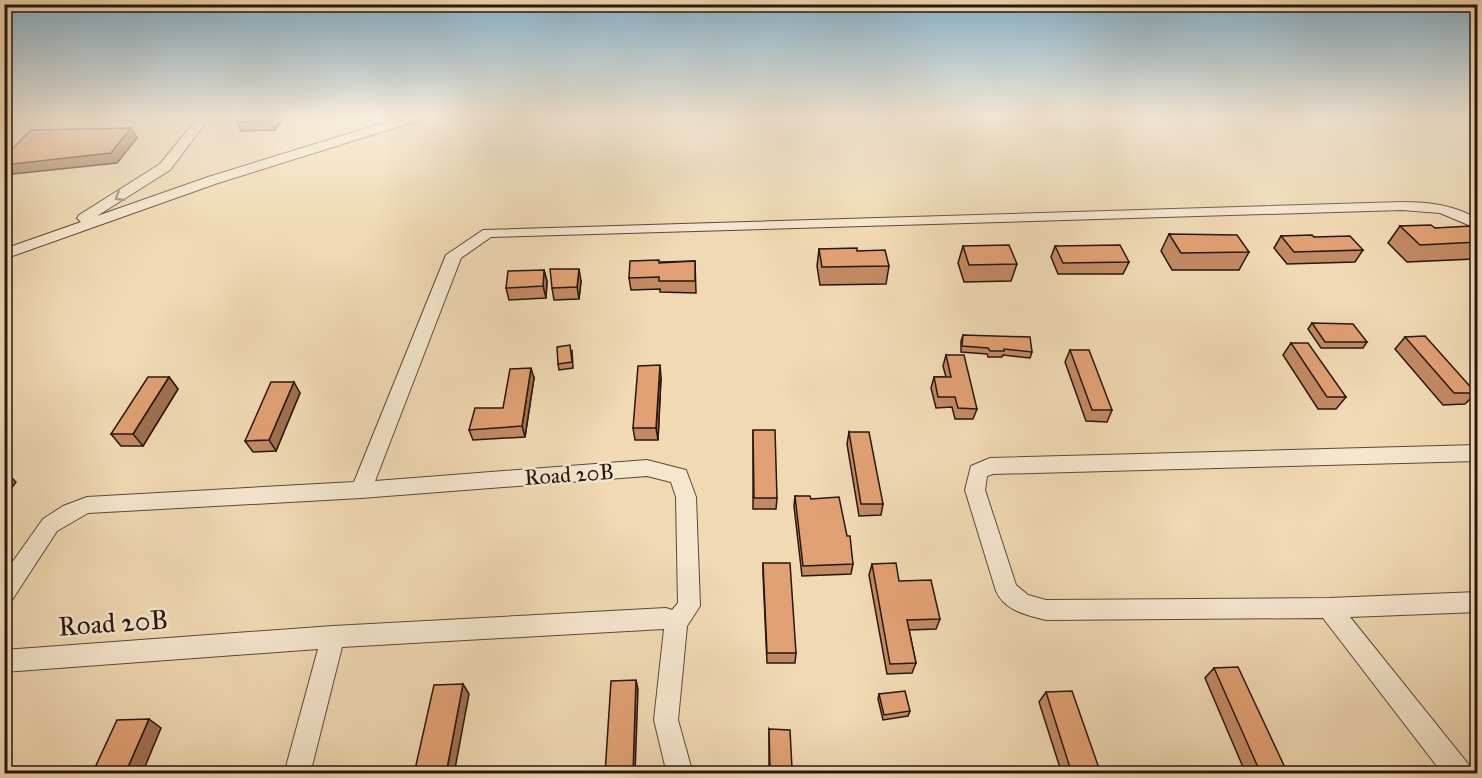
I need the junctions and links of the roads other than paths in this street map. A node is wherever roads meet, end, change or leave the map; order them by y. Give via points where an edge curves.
1 (177, 152) edge
2 (302, 152) edge
3 (165, 167) junction
4 (213, 180) junction
5 (1478, 225) edge
6 (77, 229) junction
7 (4, 254) edge
8 (1478, 453) edge
9 (361, 490) junction
10 (4, 593) edge
11 (1478, 602) edge
12 (1329, 608) junction
13 (676, 622) junction
14 (333, 638) junction
15 (4, 661) edge
16 (297, 774) edge
17 (680, 774) edge
18 (1460, 774) edge

1 - 3 street
2 - 4 street
3 - 4 street via 171,180 182,183
3 -> 6 street via 81,219
4 - 6 street
5 - 9 street via 1438,206 1402,206 488,233 454,255
6 - 7 street
8 - 12 street via 990,466 978,472 975,490 1007,591 1022,603 1046,610
9 - 10 street, Road 20B via 87,505 50,525
9 - 13 street, Road 20B via 647,468 679,476 686,497 689,606
11 - 12 street
12 - 18 street
13 - 14 street, Road 20B via 666,618
13 - 17 street via 666,720
14 - 15 street, Road 20B
14 - 16 street

